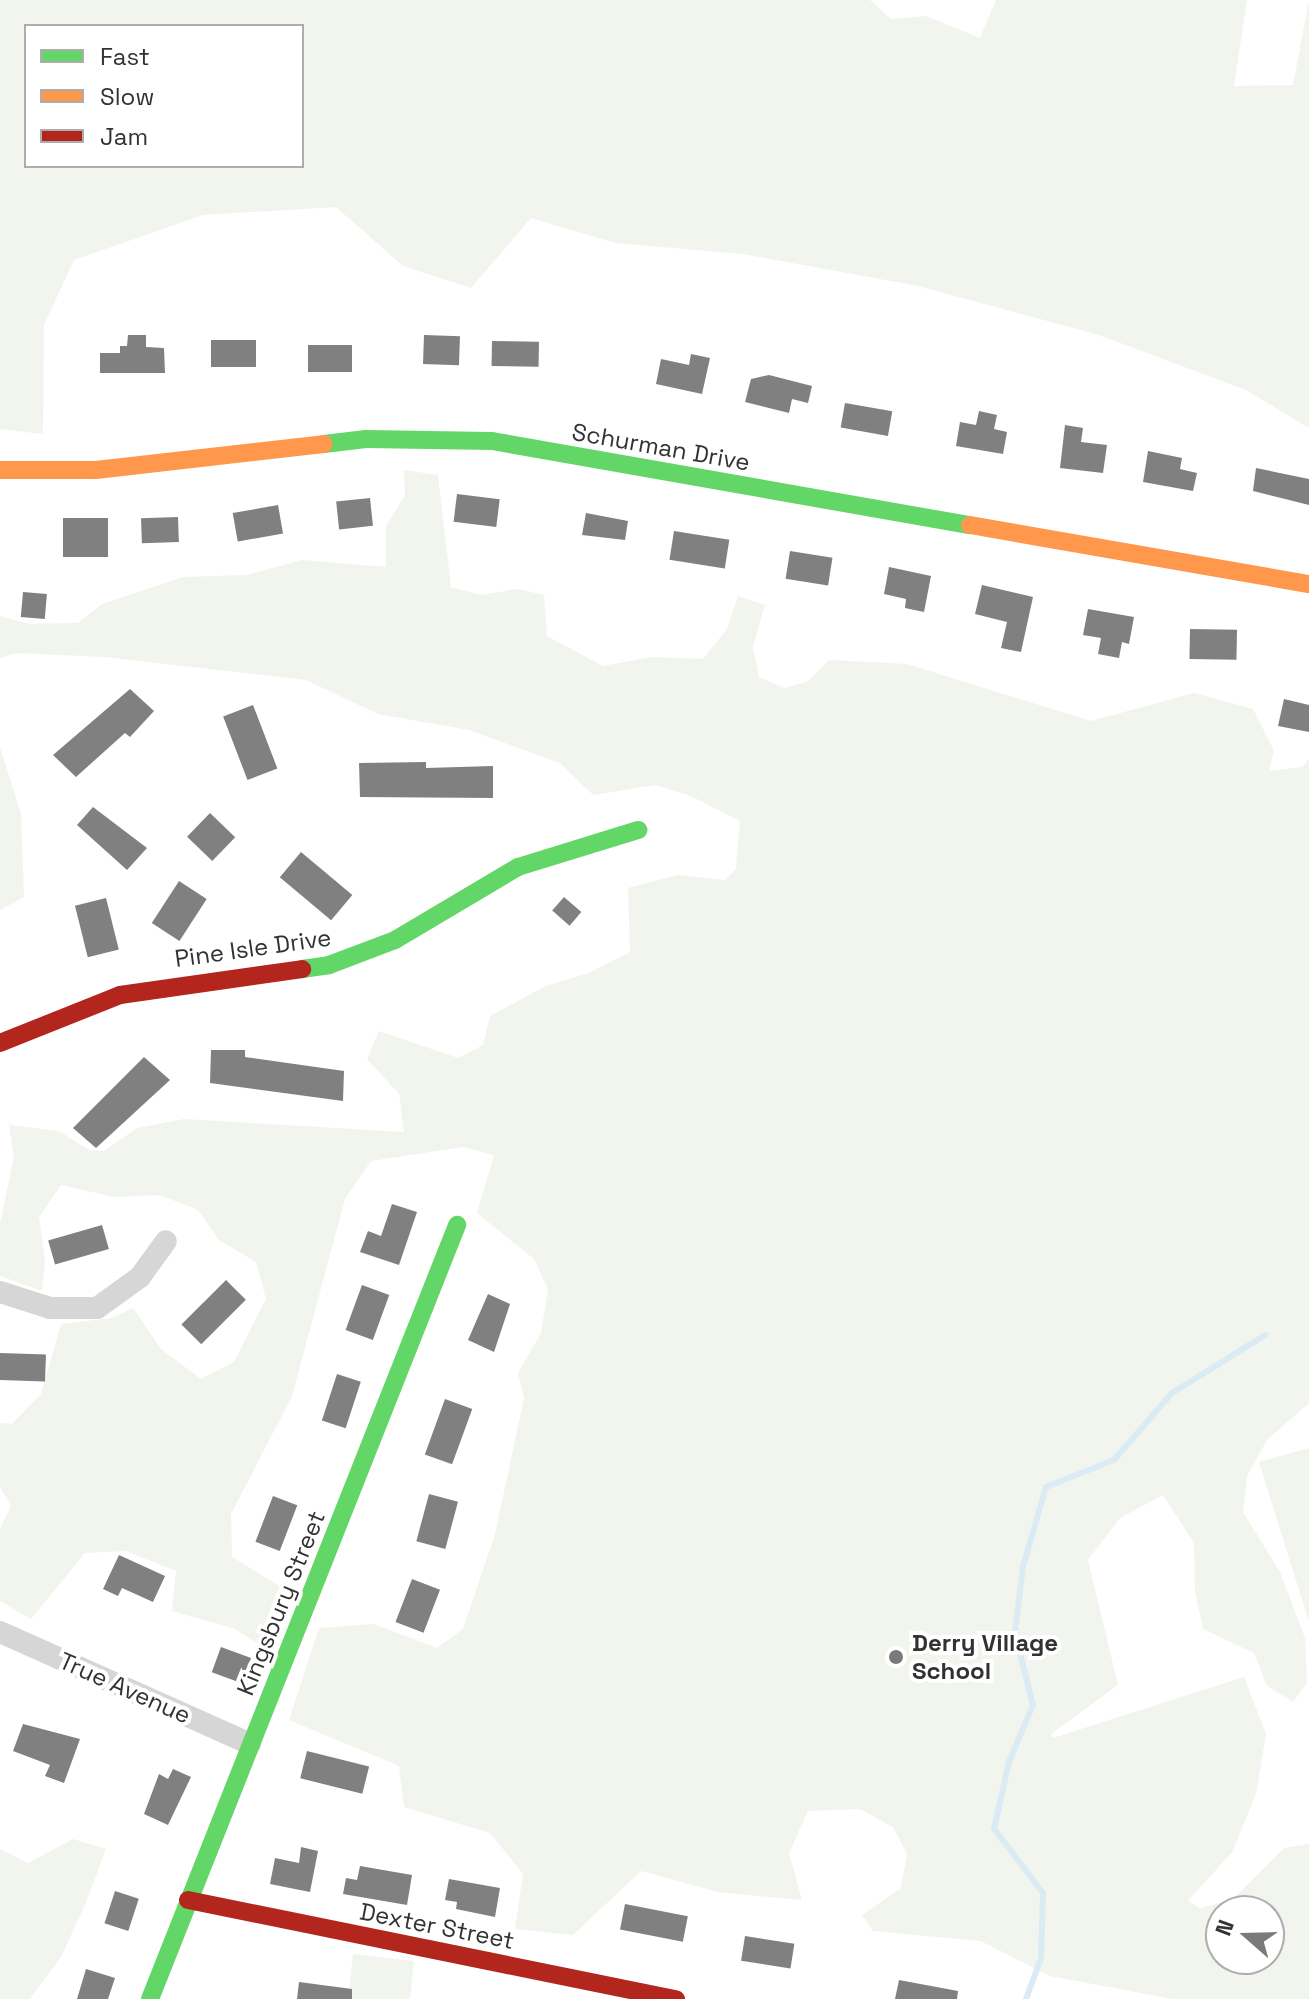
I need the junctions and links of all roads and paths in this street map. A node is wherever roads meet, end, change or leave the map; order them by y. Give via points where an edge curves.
1 (0, 470) edge
2 (1309, 584) edge
3 (638, 830) dead end
4 (0, 1043) edge
5 (457, 1225) dead end
6 (166, 1241) dead end
7 (0, 1292) edge
8 (0, 1632) edge
9 (250, 1744) junction
10 (188, 1900) junction
11 (150, 1999) edge
12 (676, 1999) edge

1 - 2 street, Schurman Drive via 96,470 366,439 492,441
3 - 4 street, Pine Isle Drive via 518,867 374,950 329,965 120,995
5 - 9 street, Kingsbury Street
6 - 7 street via 140,1277 118,1298 97,1308 50,1308
8 - 9 street, True Avenue
9 - 10 street, Kingsbury Street
10 - 11 street, Kingsbury Street
10 - 12 street, Dexter Street

